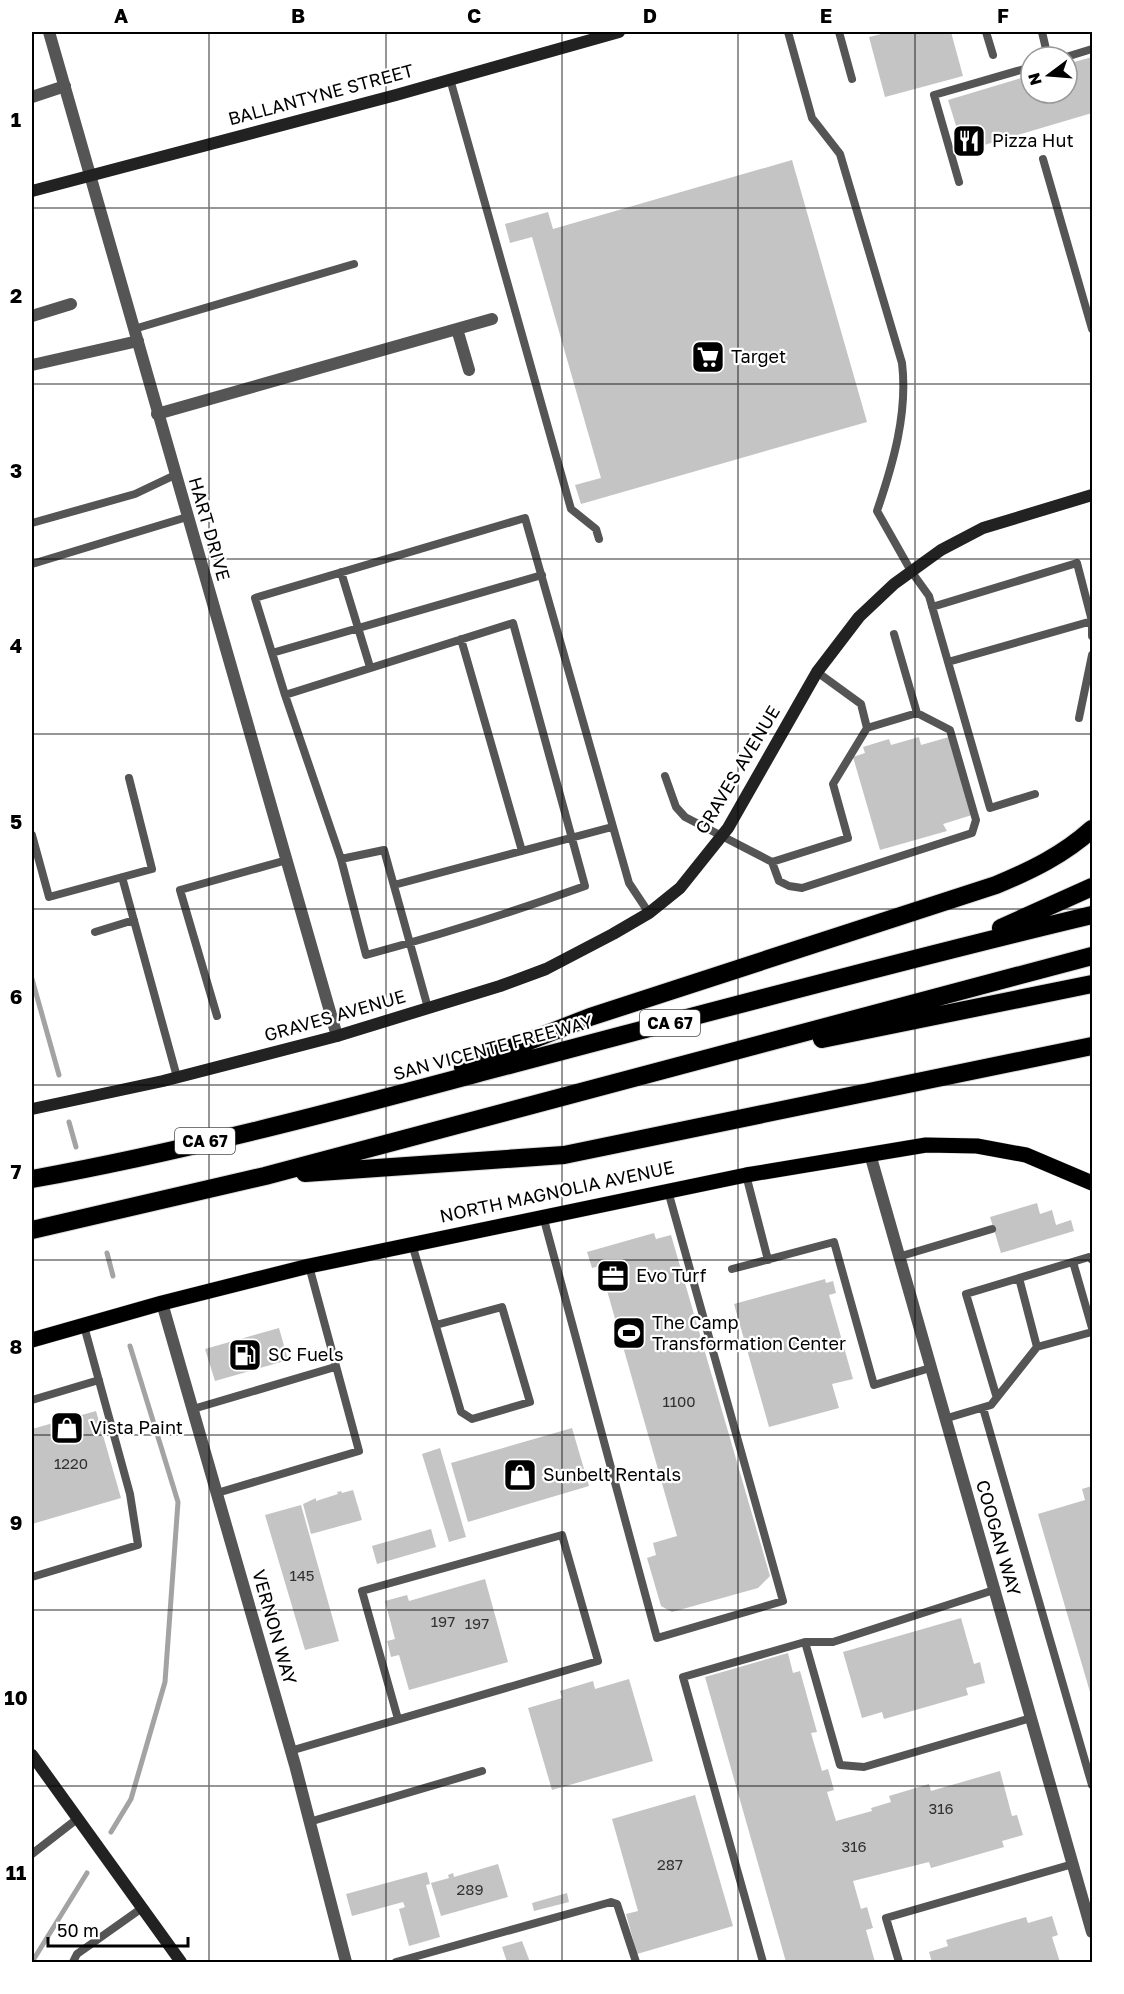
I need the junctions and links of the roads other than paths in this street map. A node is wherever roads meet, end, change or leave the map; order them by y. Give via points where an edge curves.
1 (49, 32) edge
2 (620, 32) edge
3 (788, 32) edge
4 (839, 32) edge
5 (986, 32) edge
6 (993, 56) dead end
7 (1019, 70) edge
8 (450, 79) junction
9 (852, 79) dead end
10 (65, 86) junction
11 (32, 97) edge
12 (1043, 159) dead end
13 (90, 174) junction
14 (959, 182) dead end
15 (32, 191) edge
16 (354, 264) dead end
17 (71, 304) dead end
18 (32, 316) edge
19 (492, 319) dead end
20 (457, 329) junction
21 (1092, 330) edge
22 (136, 335) junction
23 (32, 365) edge
24 (469, 370) dead end
25 (158, 414) junction
26 (175, 475) junction
27 (1092, 495) edge
28 (187, 517) junction
29 (32, 524) edge
30 (599, 539) dead end
31 (32, 564) edge
32 (911, 571) junction
33 (341, 572) junction
34 (542, 575) junction
35 (932, 607) junction
36 (1092, 621) edge
37 (358, 628) junction
38 (894, 634) dead end
39 (1092, 636) edge
40 (461, 639) junction
41 (272, 653) junction
42 (1092, 655) edge
43 (948, 662) junction
44 (370, 668) junction
45 (817, 672) junction
46 (285, 695) junction
47 (917, 713) junction
48 (1079, 718) dead end
49 (867, 728) junction
50 (665, 776) dead end
51 (129, 778) dead end
52 (1035, 794) dead end
53 (612, 827) junction
54 (1092, 829) edge
55 (32, 835) edge
56 (722, 836) junction
57 (572, 837) junction
58 (522, 851) junction
59 (341, 859) junction
60 (287, 860) junction
61 (772, 862) junction
62 (122, 877) junction
63 (394, 885) junction
64 (1092, 887) edge
65 (650, 913) junction
66 (1092, 915) edge
67 (134, 920) junction
68 (95, 932) dead end
69 (410, 943) junction
70 (963, 945) junction
71 (1092, 956) edge
72 (1092, 984) edge
73 (428, 1008) junction
74 (217, 1016) dead end
75 (337, 1036) junction
76 (1092, 1046) edge
77 (177, 1077) junction
78 (626, 1079) junction
79 (378, 1100) junction
80 (32, 1109) edge
81 (870, 1154) junction
82 (746, 1175) junction
83 (265, 1176) junction
84 (32, 1179) edge
85 (1092, 1183) edge
86 (668, 1191) junction
87 (543, 1216) junction
88 (992, 1229) dead end
89 (32, 1230) edge
90 (412, 1244) junction
91 (898, 1257) junction
92 (768, 1260) junction
93 (1092, 1260) edge
94 (1073, 1262) junction
95 (309, 1266) junction
96 (732, 1269) dead end
97 (1019, 1278) junction
98 (162, 1303) junction
99 (436, 1325) junction
100 (84, 1326) junction
101 (1092, 1330) edge
102 (32, 1340) edge
103 (1037, 1347) junction
104 (335, 1367) junction
105 (930, 1368) junction
106 (99, 1380) junction
107 (996, 1395) junction
108 (32, 1400) edge
109 (983, 1408) junction
110 (193, 1409) junction
111 (944, 1419) junction
112 (217, 1493) junction
113 (32, 1577) edge
114 (994, 1590) junction
115 (805, 1642) junction
116 (1031, 1718) junction
117 (398, 1719) junction
118 (290, 1751) junction
119 (32, 1755) edge
120 (482, 1771) dead end
121 (1092, 1785) edge
122 (77, 1819) junction
123 (309, 1822) junction
124 (32, 1854) edge
125 (1073, 1864) junction
126 (142, 1908) junction
127 (1092, 1932) edge
128 (73, 1962) edge
129 (181, 1962) edge
130 (346, 1962) edge
131 (396, 1962) edge
132 (636, 1962) edge
133 (763, 1962) edge
134 (899, 1962) edge

1 - 10 street, HART DRIVE
2 - 8 main road, BALLANTYNE STREET
3 - 32 lane via 812,118 840,154 902,363 899,430 877,511
4 - 9 lane
5 - 6 lane
7 - 14 lane via 934,95
8 - 13 main road, BALLANTYNE STREET
8 - 30 lane via 571,509 596,529
10 - 11 street
10 - 13 street, HART DRIVE
12 - 21 lane
13 - 15 main road, BALLANTYNE STREET
13 - 22 street, HART DRIVE
16 - 22 lane
17 - 18 street
19 - 20 street
20 - 24 street
20 - 25 street
22 - 23 street
22 - 25 street, HART DRIVE
25 - 26 street, HART DRIVE
26 - 28 street, HART DRIVE
26 - 29 lane via 135,494
27 - 32 main road, GRAVES AVENUE via 983,528
28 - 31 lane
28 - 60 street, HART DRIVE
32 - 35 lane
32 - 45 main road, GRAVES AVENUE via 860,617
33 - 34 lane via 525,518
33 - 37 lane
33 - 41 lane via 255,597
34 - 37 lane
34 - 53 lane
35 - 36 lane via 1077,563
35 - 43 lane
36 - 39 lane
36 - 43 lane
37 - 41 lane
37 - 44 lane
38 - 47 lane
40 - 44 lane
40 - 57 lane via 513,623
40 - 58 lane
41 - 46 lane
42 - 48 lane
43 - 52 lane via 990,808
44 - 46 lane
45 - 49 lane via 861,704
45 - 56 main road, GRAVES AVENUE
46 - 59 lane
47 - 49 lane
47 - 61 lane via 950,730 976,820 972,833 802,888 779,881
49 - 61 lane via 833,784 848,838
50 - 56 lane via 676,807 685,817
51 - 62 lane via 152,868
53 - 57 lane
53 - 65 lane via 628,883
54 - 79 highway via 1048,862 996,885 590,1017
55 - 62 lane via 49,897
56 - 61 lane
56 - 65 main road, GRAVES AVENUE via 680,888
57 - 58 lane
57 - 69 lane via 585,886
58 - 63 lane
59 - 63 lane via 384,850
59 - 69 lane via 366,955
60 - 74 lane via 180,890
60 - 75 street, HART DRIVE
62 - 67 lane
63 - 69 lane
64 - 70 highway
65 - 73 main road, GRAVES AVENUE via 546,969
66 - 70 highway
67 - 68 lane
67 - 77 lane
69 - 73 lane
70 - 79 highway, SAN VICENTE FREEWAY / CA 67
71 - 78 highway
72 - 78 highway
73 - 75 main road, GRAVES AVENUE
75 - 77 main road, GRAVES AVENUE
76 - 83 highway via 564,1155
77 - 80 main road, GRAVES AVENUE
78 - 83 highway
79 - 84 highway, SAN VICENTE FREEWAY / CA 67 via 95,1168
81 - 82 main road, NORTH MAGNOLIA AVENUE
81 - 85 main road, NORTH MAGNOLIA AVENUE via 926,1145 977,1146 1026,1155
81 - 91 street, COOGAN WAY
82 - 86 main road, NORTH MAGNOLIA AVENUE
82 - 92 lane
83 - 89 highway
86 - 87 main road, NORTH MAGNOLIA AVENUE
86 - 87 lane via 783,1601 657,1638
87 - 90 main road, NORTH MAGNOLIA AVENUE
88 - 91 lane
90 - 95 main road, NORTH MAGNOLIA AVENUE
90 - 99 lane
91 - 105 street, COOGAN WAY
92 - 96 lane
92 - 105 lane via 834,1242 874,1385
93 - 94 lane via 1089,1257
94 - 97 lane
94 - 101 lane
95 - 98 main road, NORTH MAGNOLIA AVENUE
95 - 104 lane
97 - 103 lane
97 - 107 lane via 966,1294
98 - 100 main road, NORTH MAGNOLIA AVENUE
98 - 110 street, VERNON WAY
99 - 99 lane via 461,1412 472,1419 530,1402 502,1307
100 - 102 main road, NORTH MAGNOLIA AVENUE
100 - 106 lane
101 - 103 lane
103 - 107 lane
104 - 110 lane
104 - 112 lane via 359,1451
105 - 111 street, COOGAN WAY
106 - 108 lane
106 - 113 lane via 130,1494 138,1545
107 - 109 lane via 991,1405
109 - 111 lane
109 - 121 lane
110 - 112 street, VERNON WAY
111 - 114 street, COOGAN WAY
112 - 118 street, VERNON WAY
114 - 115 lane via 833,1642
114 - 116 street, COOGAN WAY
115 - 116 lane via 840,1765 864,1767
115 - 133 lane via 683,1677
116 - 125 street, COOGAN WAY
117 - 117 lane via 598,1661 562,1535 362,1591
117 - 118 lane
118 - 123 street, VERNON WAY
119 - 122 main road
120 - 123 lane
122 - 124 lane
122 - 126 main road
123 - 130 street, VERNON WAY
125 - 127 street, COOGAN WAY
125 - 134 lane via 886,1918
126 - 128 lane via 77,1954
126 - 129 main road
131 - 132 lane via 611,1902 617,1904

